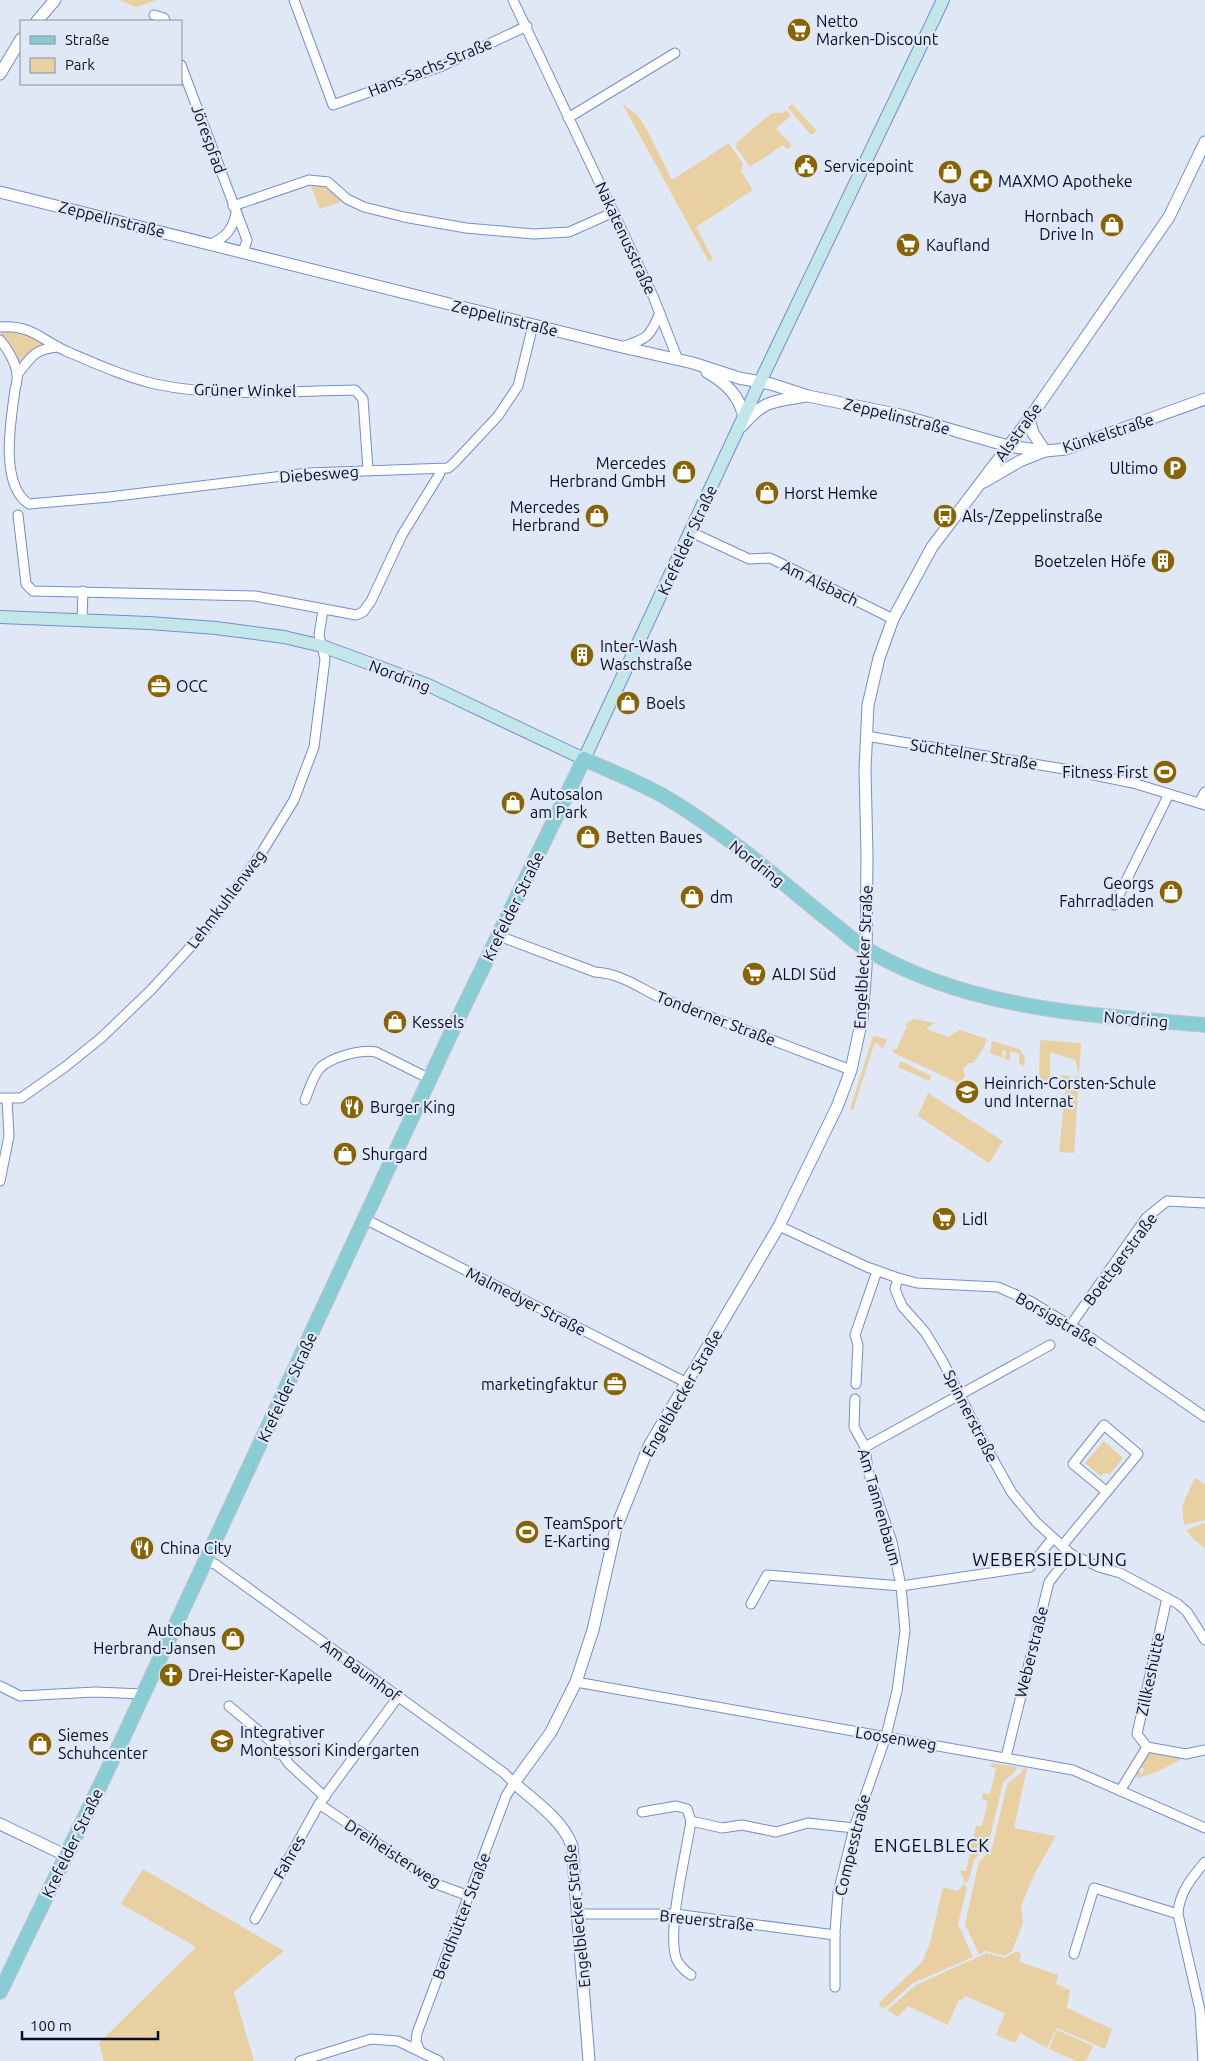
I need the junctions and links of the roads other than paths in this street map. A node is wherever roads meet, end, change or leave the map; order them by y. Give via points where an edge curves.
1 (55, 0) edge
2 (294, 0) edge
3 (513, 0) edge
4 (943, 0) edge
5 (154, 15) dead end
6 (38, 20) edge
7 (165, 20) edge
8 (527, 26) junction
9 (20, 41) edge
10 (676, 54) dead end
11 (182, 68) edge
12 (0, 74) edge
13 (568, 118) junction
14 (1205, 142) edge
15 (0, 192) edge
16 (235, 210) junction
17 (614, 212) junction
18 (211, 244) junction
19 (243, 252) junction
20 (660, 313) junction
21 (533, 325) junction
22 (0, 327) edge
23 (0, 340) edge
24 (58, 347) junction
25 (622, 347) junction
26 (678, 360) junction
27 (693, 363) junction
28 (18, 375) junction
29 (760, 382) junction
30 (808, 396) junction
31 (1205, 400) edge
32 (1029, 419) junction
33 (742, 423) junction
34 (1008, 446) junction
35 (1046, 451) junction
36 (441, 469) junction
37 (368, 470) junction
38 (978, 486) junction
39 (18, 515) dead end
40 (691, 532) junction
41 (83, 591) junction
42 (322, 610) junction
43 (2, 616) edge
44 (893, 619) junction
45 (82, 620) junction
46 (322, 646) junction
47 (866, 736) junction
48 (584, 759) junction
49 (1205, 792) edge
50 (1169, 794) junction
51 (1202, 804) edge
52 (1114, 905) dead end
53 (499, 936) junction
54 (867, 950) junction
55 (1205, 1026) edge
56 (851, 1070) junction
57 (430, 1079) junction
58 (4, 1098) edge
59 (305, 1100) dead end
60 (0, 1181) edge
61 (1205, 1203) edge
62 (365, 1220) junction
63 (779, 1226) junction
64 (877, 1271) junction
65 (898, 1278) junction
66 (1070, 1326) junction
67 (1050, 1345) dead end
68 (687, 1382) junction
69 (856, 1384) dead end
70 (958, 1394) junction
71 (855, 1399) dead end
72 (1205, 1417) edge
73 (865, 1447) junction
74 (1106, 1492) junction
75 (1052, 1538) junction
76 (1062, 1546) junction
77 (1072, 1554) junction
78 (206, 1560) junction
79 (901, 1586) junction
80 (1167, 1598) junction
81 (751, 1604) dead end
82 (1205, 1640) edge
83 (576, 1682) junction
84 (0, 1686) edge
85 (144, 1694) junction
86 (398, 1697) junction
87 (229, 1706) dead end
88 (886, 1736) junction
89 (1147, 1747) junction
90 (1205, 1750) edge
91 (1006, 1757) junction
92 (514, 1783) junction
93 (1120, 1791) junction
94 (322, 1800) junction
95 (642, 1812) dead end
96 (691, 1821) junction
97 (0, 1824) edge
98 (854, 1828) junction
99 (1205, 1828) edge
100 (67, 1856) junction
101 (1205, 1862) edge
102 (469, 1896) junction
103 (579, 1914) junction
104 (676, 1914) junction
105 (1178, 1914) junction
106 (255, 1919) dead end
107 (835, 1935) junction
108 (1074, 1954) dead end
109 (692, 1975) dead end
110 (835, 1987) dead end
111 (0, 1992) edge
112 (420, 2051) junction
113 (300, 2061) edge
114 (439, 2061) edge
115 (589, 2061) edge
116 (1203, 2061) edge

1 - 6 street
2 - 8 street, Hans-Sachs-Straße via 333,105 442,66
3 - 8 street, Nakatenusstraße
4 - 29 main road, Krefelder Straße
5 - 7 street
8 - 13 street, Nakatenusstraße
9 - 12 street
10 - 13 street
11 - 16 street, Jörespfad
13 - 17 street, Nakatenusstraße
14 - 32 street, Alsstraße via 1169,217
15 - 18 street, Zeppelinstraße
16 - 17 street via 309,180 328,182 347,199 364,207 466,228 534,234 569,232
16 - 18 street via 234,226
16 - 19 street, Jörespfad via 247,240
17 - 20 street, Nakatenusstraße
18 - 19 street, Zeppelinstraße
19 - 21 street, Zeppelinstraße
20 - 25 street via 651,333
20 - 26 street, Nakatenusstraße
21 - 25 street, Zeppelinstraße
21 - 36 street via 518,386 475,442 454,464
22 - 24 street, Grüner Winkel via 26,328
23 - 28 street
24 - 28 street via 42,348 31,356
24 - 37 street, Grüner Winkel via 126,375 180,388 216,392 355,390 363,398
25 - 26 street, Zeppelinstraße
26 - 27 street, Zeppelinstraße
27 - 29 street, Zeppelinstraße
27 - 33 street via 728,387 742,404
28 - 37 street, Diebesweg via 2,460 4,478 10,491 29,504 308,473
29 - 30 street, Zeppelinstraße
29 - 33 main road, Krefelder Straße
30 - 33 street via 761,406
30 - 34 street, Zeppelinstraße via 900,414
31 - 35 street, Künkelstraße via 1066,449
32 - 34 street, Alsstraße
32 - 35 street via 1033,434
33 - 40 main road, Krefelder Straße
34 - 35 street, Künkelstraße
34 - 38 street, Alsstraße
35 - 38 street via 1020,461
36 - 37 street, Diebesweg
36 - 42 street via 402,535 363,612 356,615
38 - 44 street, Alsstraße via 932,547
39 - 41 street via 26,584 33,591
40 - 44 street, Am Alsbach via 749,559 770,558
40 - 48 main road, Krefelder Straße
41 - 42 street via 254,596
41 - 45 street
42 - 46 street via 318,635
43 - 45 main road, Nordring
44 - 47 street, Alsstraße via 871,689
45 - 46 main road, Nordring via 216,628 284,637
46 - 48 main road, Nordring via 428,685
46 - 58 street, Lehmkuhlenweg via 325,659 314,747 294,800 262,852 206,930 101,1038 21,1098
47 - 50 street, Süchtelner Straße via 1073,771
47 - 54 street, Engelblecker Straße
48 - 53 main road, Krefelder Straße
48 - 54 main road, Nordring via 656,792 694,816 742,849
49 - 51 street
50 - 51 street, Süchtelner Straße
50 - 52 street
53 - 56 street, Tonderner Straße via 595,972 610,973 663,999
53 - 57 main road, Krefelder Straße
54 - 55 main road, Nordring via 958,990 992,999 1064,1012
54 - 56 street, Engelblecker Straße via 862,1019
56 - 63 street, Engelblecker Straße via 837,1107
57 - 59 street via 368,1050 327,1062 319,1069
57 - 62 main road, Krefelder Straße
58 - 60 street via 9,1136
61 - 66 street, Boettgerstraße via 1167,1200 1146,1218
62 - 68 street, Malmedyer Straße
62 - 78 main road, Krefelder Straße
63 - 64 street, Borsigstraße
63 - 68 street, Engelblecker Straße
64 - 65 street, Borsigstraße
64 - 69 street via 855,1335 858,1352
65 - 66 street, Borsigstraße via 917,1283 998,1287 1030,1301
65 - 70 street, Spinnerstraße via 895,1290 902,1306 925,1332
66 - 72 street, Borsigstraße
67 - 70 street
68 - 83 street, Engelblecker Straße via 649,1446 616,1528 593,1630
70 - 73 street
70 - 75 street, Spinnerstraße via 1012,1493
71 - 73 street, Am Tannenbaum via 854,1427
73 - 79 street, Am Tannenbaum via 868,1471 892,1542
74 - 74 street via 1138,1454 1104,1425 1073,1464
74 - 76 street
75 - 76 street, Spinnerstraße
75 - 79 street via 1030,1567
76 - 77 street, Spinnerstraße
77 - 80 street, Spinnerstraße
77 - 91 street, Weberstraße via 1049,1582
78 - 85 main road, Krefelder Straße
78 - 86 street, Am Baumhof via 216,1564
79 - 81 street, Am Tannenbaum via 767,1575
79 - 88 street, Am Tannenbaum via 905,1631 897,1691
80 - 82 street via 1187,1612
80 - 89 street, Zillkeshütte via 1137,1734
83 - 88 street, Loosenweg
83 - 92 street, Engelblecker Straße via 551,1732
84 - 85 street via 20,1696 95,1692
85 - 100 main road, Krefelder Straße
86 - 92 street, Am Baumhof
86 - 94 street, Fahres
87 - 94 street via 273,1744 274,1752 282,1754
88 - 91 street, Loosenweg
88 - 98 street, Compesstraße
89 - 90 street via 1186,1754
89 - 93 street
91 - 93 street, Loosenweg via 1073,1770
92 - 102 street, Bendhütter Straße via 506,1796
92 - 103 street, Engelblecker Straße via 569,1836
93 - 99 street, Loosenweg
94 - 102 street, Dreiheisterweg via 439,1885
94 - 106 street, Fahres
95 - 96 street via 676,1806 687,1809
96 - 98 street via 722,1828 742,1824 776,1832 808,1823
96 - 104 street
97 - 100 street
98 - 107 street, Compesstraße via 838,1893
100 - 111 main road, Krefelder Straße
101 - 105 street via 1179,1901
102 - 112 street, Bendhütter Straße via 417,2033
103 - 104 street, Breuerstraße
103 - 115 street, Engelblecker Straße
104 - 107 street, Breuerstraße
104 - 109 street via 673,1930 677,1960
105 - 108 street via 1094,1888
105 - 116 street via 1200,2010
107 - 110 street, Compesstraße
112 - 113 street via 398,2041 371,2039
112 - 114 street

